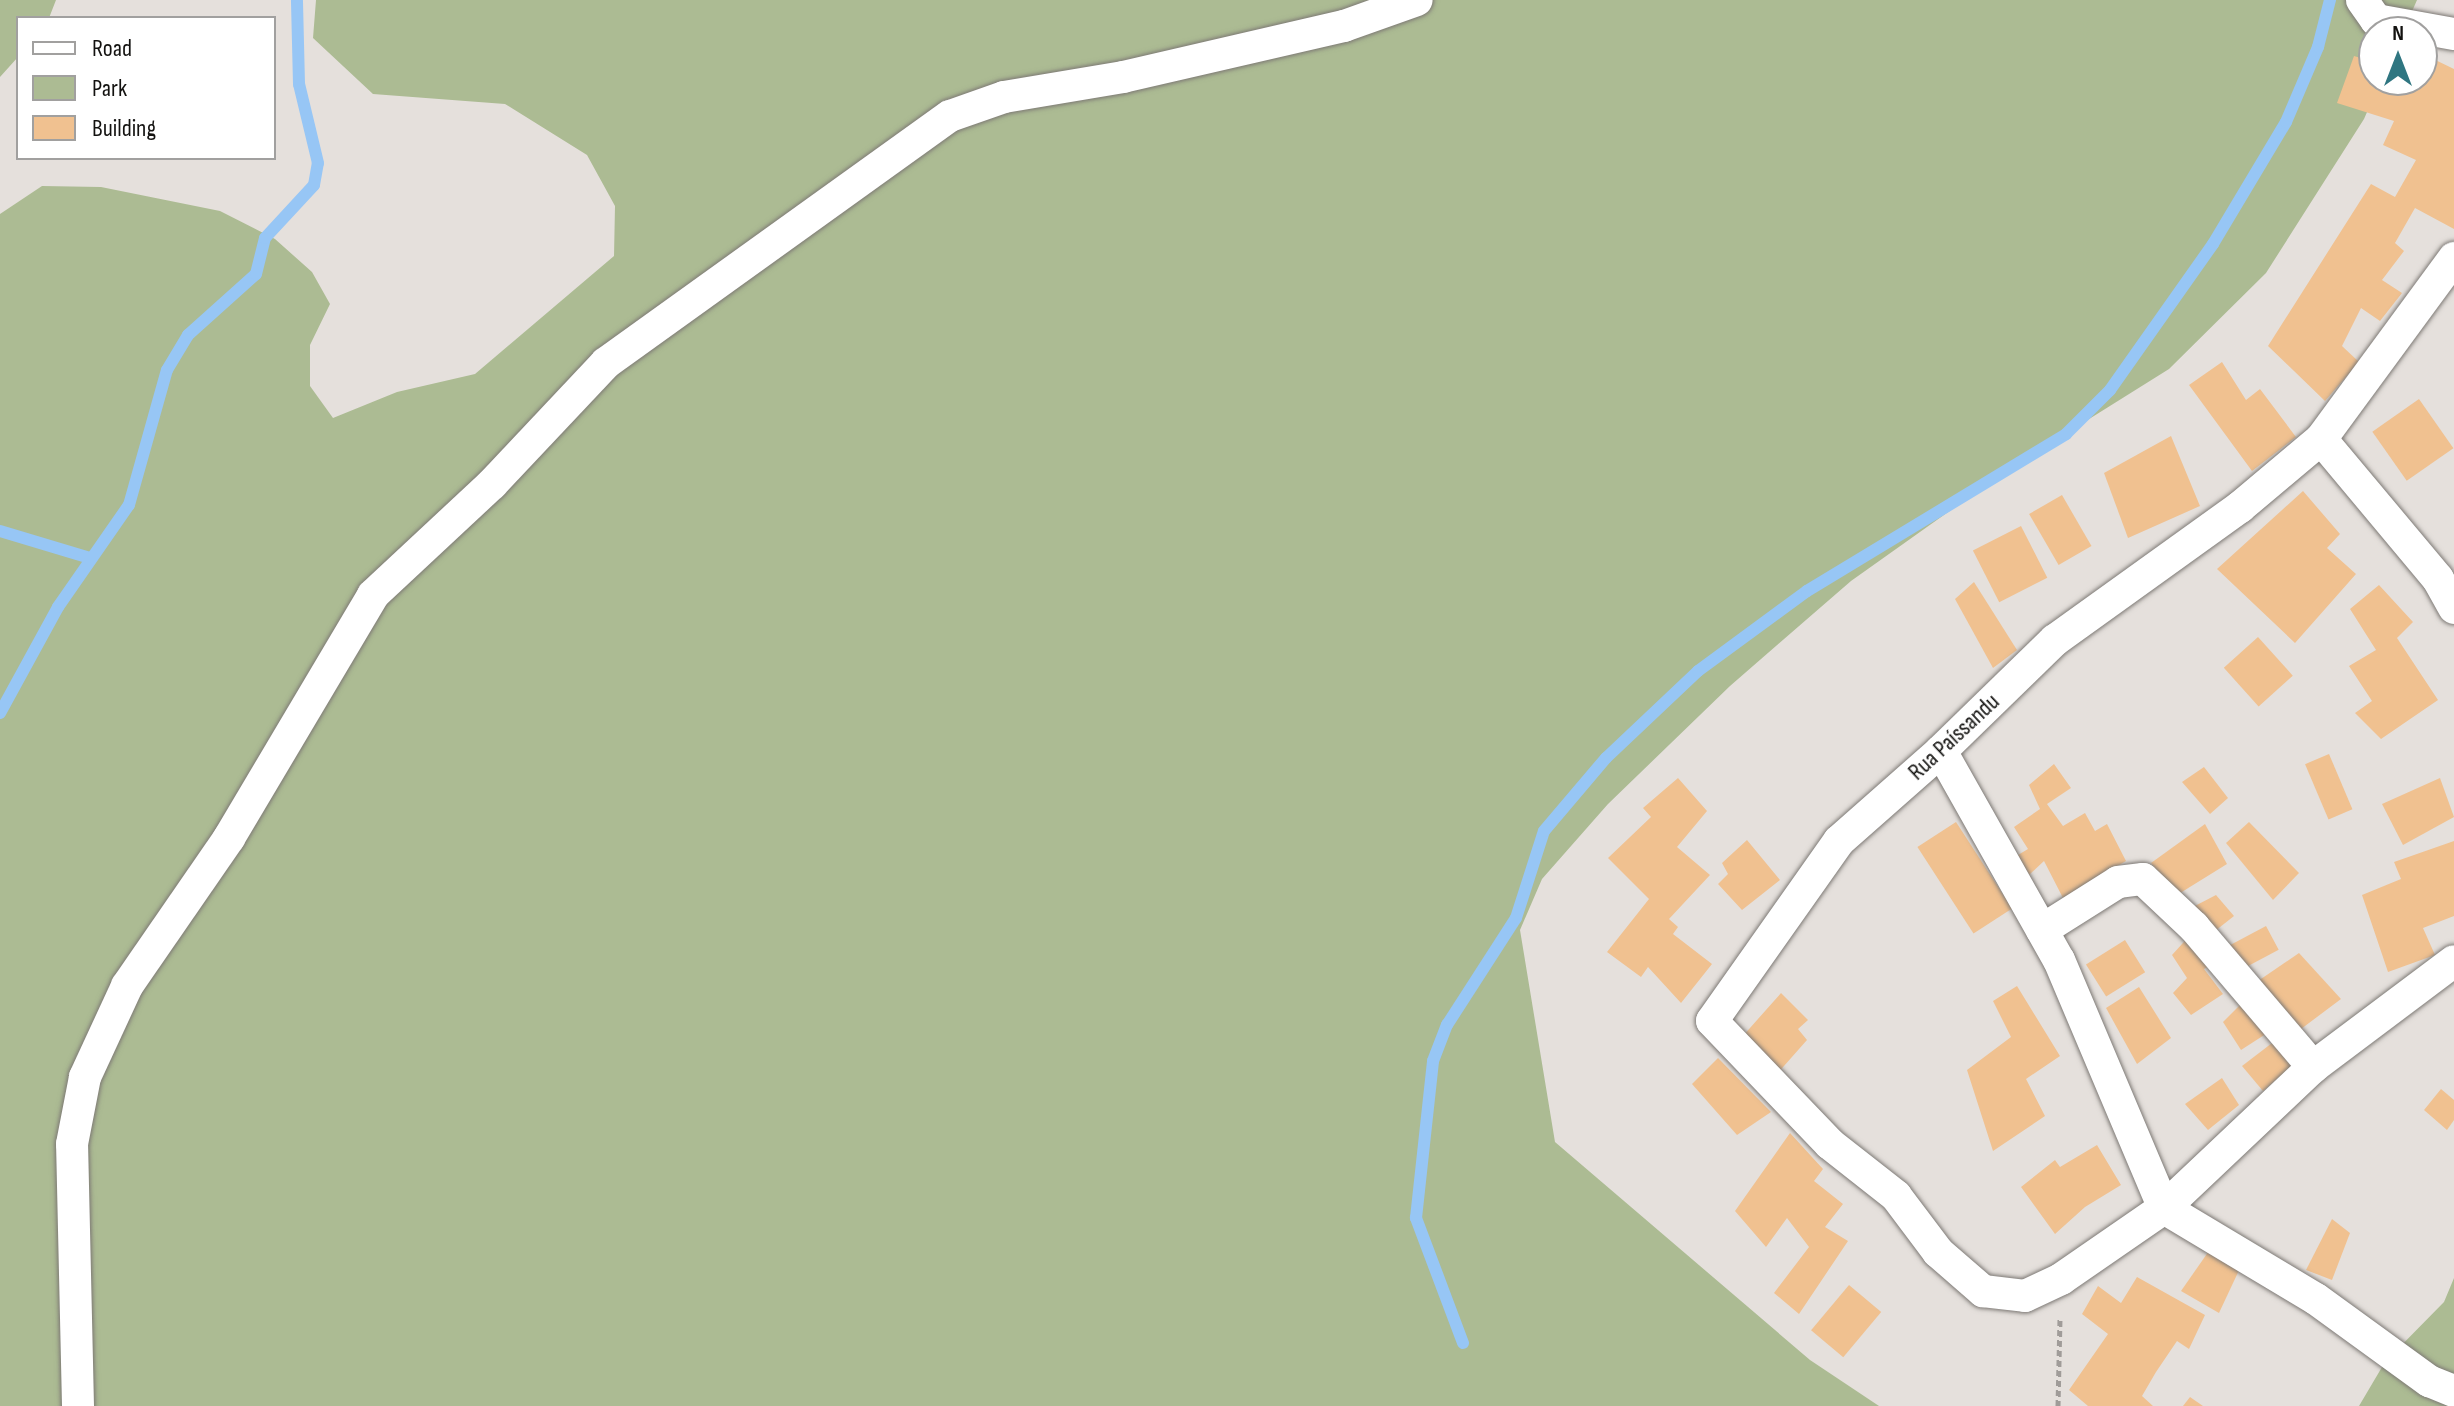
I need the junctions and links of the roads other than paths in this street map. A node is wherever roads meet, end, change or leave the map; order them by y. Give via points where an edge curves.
1 (1417, 0) edge
2 (2362, 0) edge
3 (2454, 34) edge
4 (2454, 258) edge
5 (2321, 439) junction
6 (2446, 571) edge
7 (2454, 608) edge
8 (1941, 751) junction
9 (2042, 930) junction
10 (2454, 961) edge
11 (2313, 1067) junction
12 (2164, 1208) junction
13 (2454, 1391) edge
14 (78, 1406) edge

1 - 14 street via 1344,26 1123,77 1004,97 950,116 606,363 492,484 373,595 229,838 127,986 85,1077 72,1144
2 - 3 street via 2376,20
4 - 5 street, Rua Paíssandu
5 - 6 street
5 - 8 street, Rua Paíssandu via 2240,507 2055,640
6 - 7 street
8 - 9 street
8 - 12 street, Rua Paíssandu via 1839,841 1712,1021 1830,1144 1896,1196 1938,1252 1983,1291 2025,1296 2061,1279
9 - 11 street via 2118,882 2143,879 2194,927
9 - 12 street
10 - 11 street
11 - 12 street
12 - 13 street via 2316,1299 2429,1381

